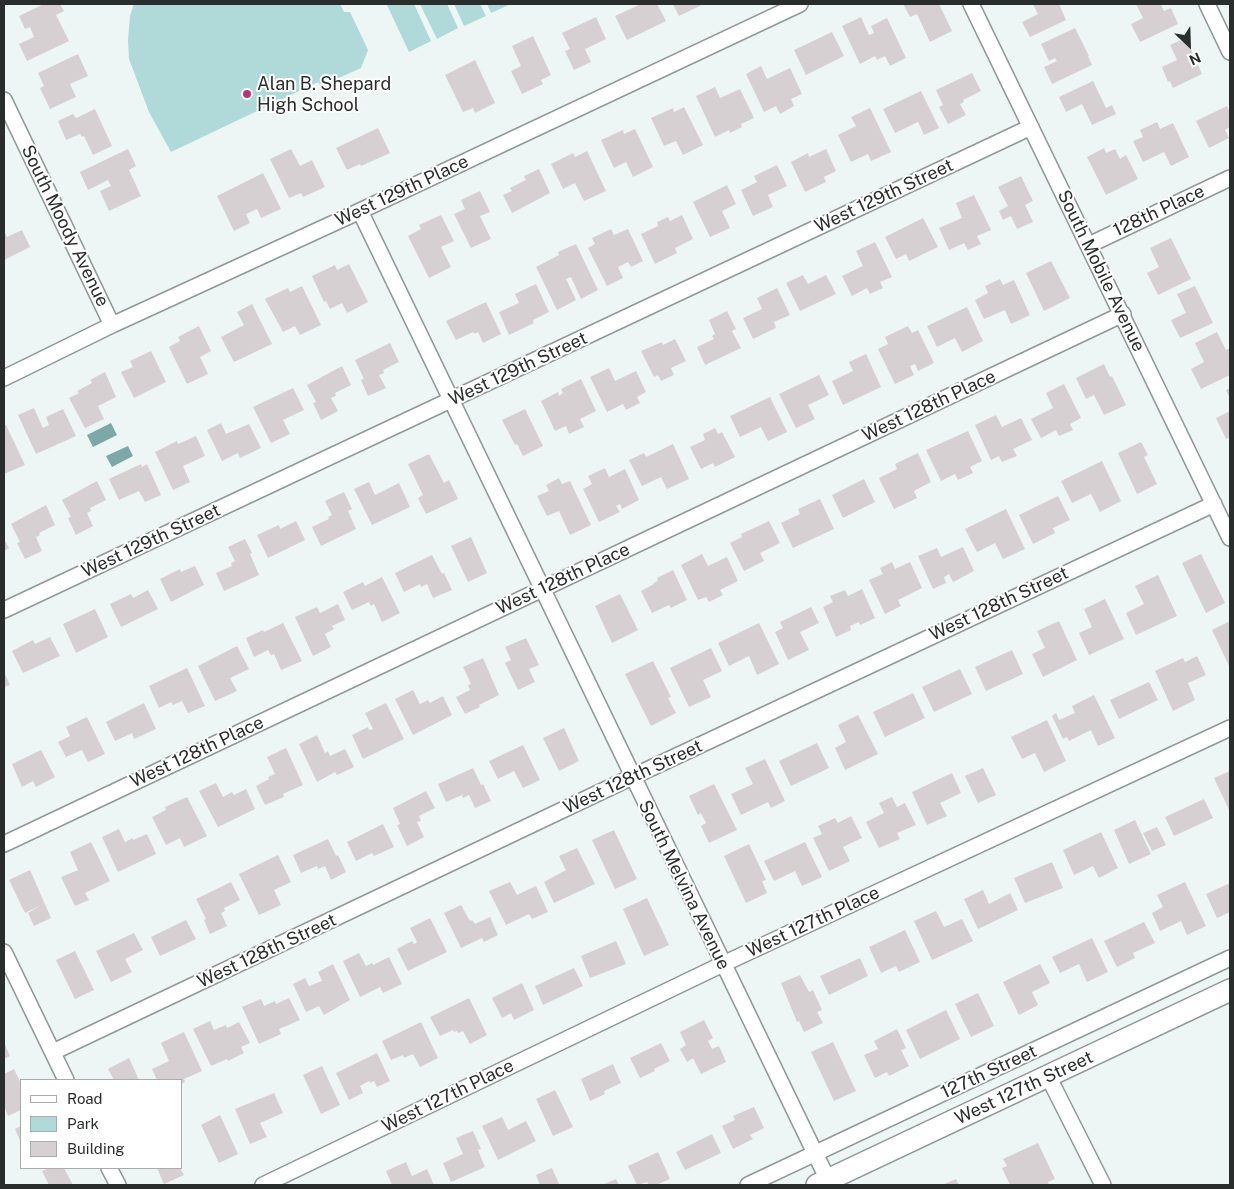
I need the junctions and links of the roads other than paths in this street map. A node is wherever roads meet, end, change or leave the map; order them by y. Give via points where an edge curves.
1 (800, 4) edge
2 (971, 4) edge
3 (1207, 4) edge
4 (1230, 52) edge
5 (4, 100) edge
6 (1031, 127) junction
7 (1230, 178) edge
8 (360, 211) junction
9 (1089, 245) junction
10 (1123, 314) junction
11 (112, 325) junction
12 (4, 378) edge
13 (451, 401) junction
14 (1214, 504) junction
15 (1230, 538) edge
16 (542, 589) junction
17 (4, 610) edge
18 (1230, 728) edge
19 (632, 777) junction
20 (4, 844) edge
21 (4, 952) edge
22 (1230, 958) edge
23 (723, 964) junction
24 (1230, 990) edge
25 (53, 1052) junction
26 (1048, 1076) junction
27 (66, 1079) edge
28 (815, 1154) junction
29 (110, 1169) edge
30 (822, 1183) edge
31 (118, 1185) edge
32 (263, 1185) edge
33 (748, 1185) edge
34 (1103, 1185) edge

1 - 8 street, West 129th Place
2 - 6 street, South Mobile Avenue
3 - 4 street
5 - 11 street, South Moody Avenue
6 - 9 street, South Mobile Avenue
6 - 13 street, West 129th Street
7 - 9 street, 128th Place
8 - 11 street, West 129th Place
8 - 13 street, South Melvina Avenue
9 - 10 street, South Mobile Avenue
10 - 14 street, South Mobile Avenue
10 - 16 street, West 128th Place
11 - 12 street, West 129th Place
13 - 16 street, South Melvina Avenue
13 - 17 street, West 129th Street
14 - 15 street, South Mobile Avenue
14 - 19 street, West 128th Street
16 - 19 street, South Melvina Avenue
16 - 20 street, West 128th Place
18 - 23 street, West 127th Place
19 - 23 street, South Melvina Avenue
19 - 25 street, West 128th Street
21 - 25 street
22 - 28 street, 127th Street
23 - 28 street, South Melvina Avenue
23 - 32 street, West 127th Place
24 - 26 main road, West 127th Street
25 - 27 street
26 - 30 main road, West 127th Street
26 - 34 street
28 - 30 street, South Melvina Avenue
28 - 33 street, 127th Street
29 - 31 street

